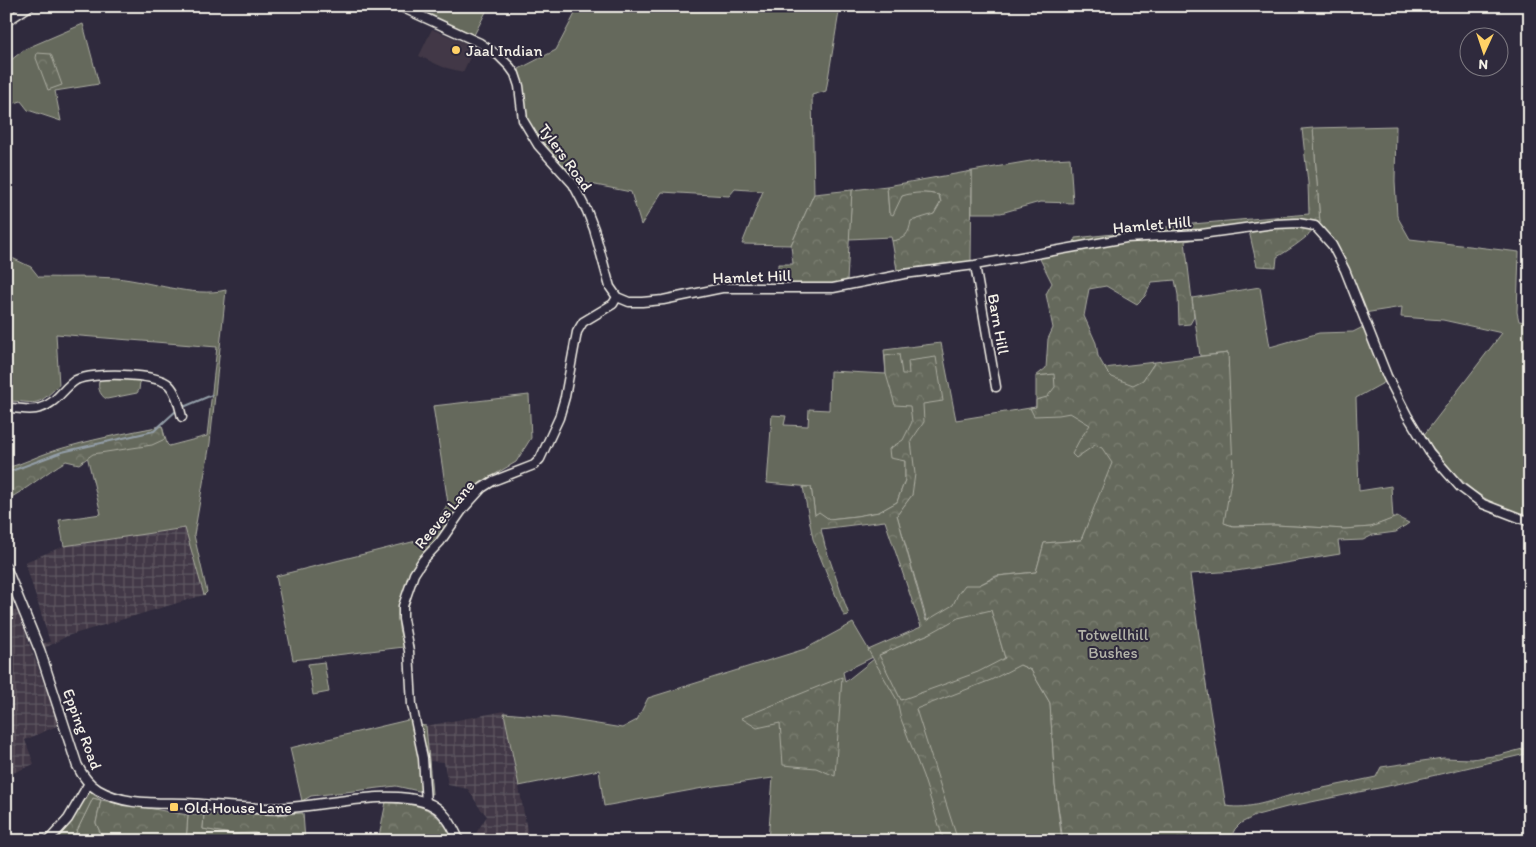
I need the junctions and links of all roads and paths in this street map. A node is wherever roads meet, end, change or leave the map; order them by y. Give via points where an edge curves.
1 (30, 6) edge
2 (399, 6) edge
3 (6, 22) edge
4 (975, 266) junction
5 (617, 297) junction
6 (996, 386) dead end
7 (6, 408) edge
8 (182, 417) dead end
9 (1530, 522) edge
10 (6, 568) edge
11 (89, 783) junction
12 (426, 802) junction
13 (48, 841) edge
14 (459, 841) edge

1 - 3 street
2 - 5 street, Tylers Road via 480,43 510,67 519,86 523,120 538,145 572,184 587,211 606,279
4 - 5 street, Hamlet Hill via 904,274 833,288 722,288 642,302 629,302
4 - 6 street, Barn Hill
4 - 9 street, Hamlet Hill via 1126,238 1201,234 1274,224 1315,226 1332,245 1345,270 1387,376 1430,453 1460,487 1483,504
5 - 12 street, Reeves Lane via 613,304 584,322 577,332 559,418 540,459 534,465 482,488 414,574 403,606 403,618
7 - 8 street via 41,408 76,380 103,374 164,381 174,392
10 - 11 main road, Epping Road via 40,651 77,764
11 - 12 main road, Epping Road via 125,800 245,808 282,808 380,798
11 - 13 street via 68,819
12 - 14 main road, Epping Road via 449,820

